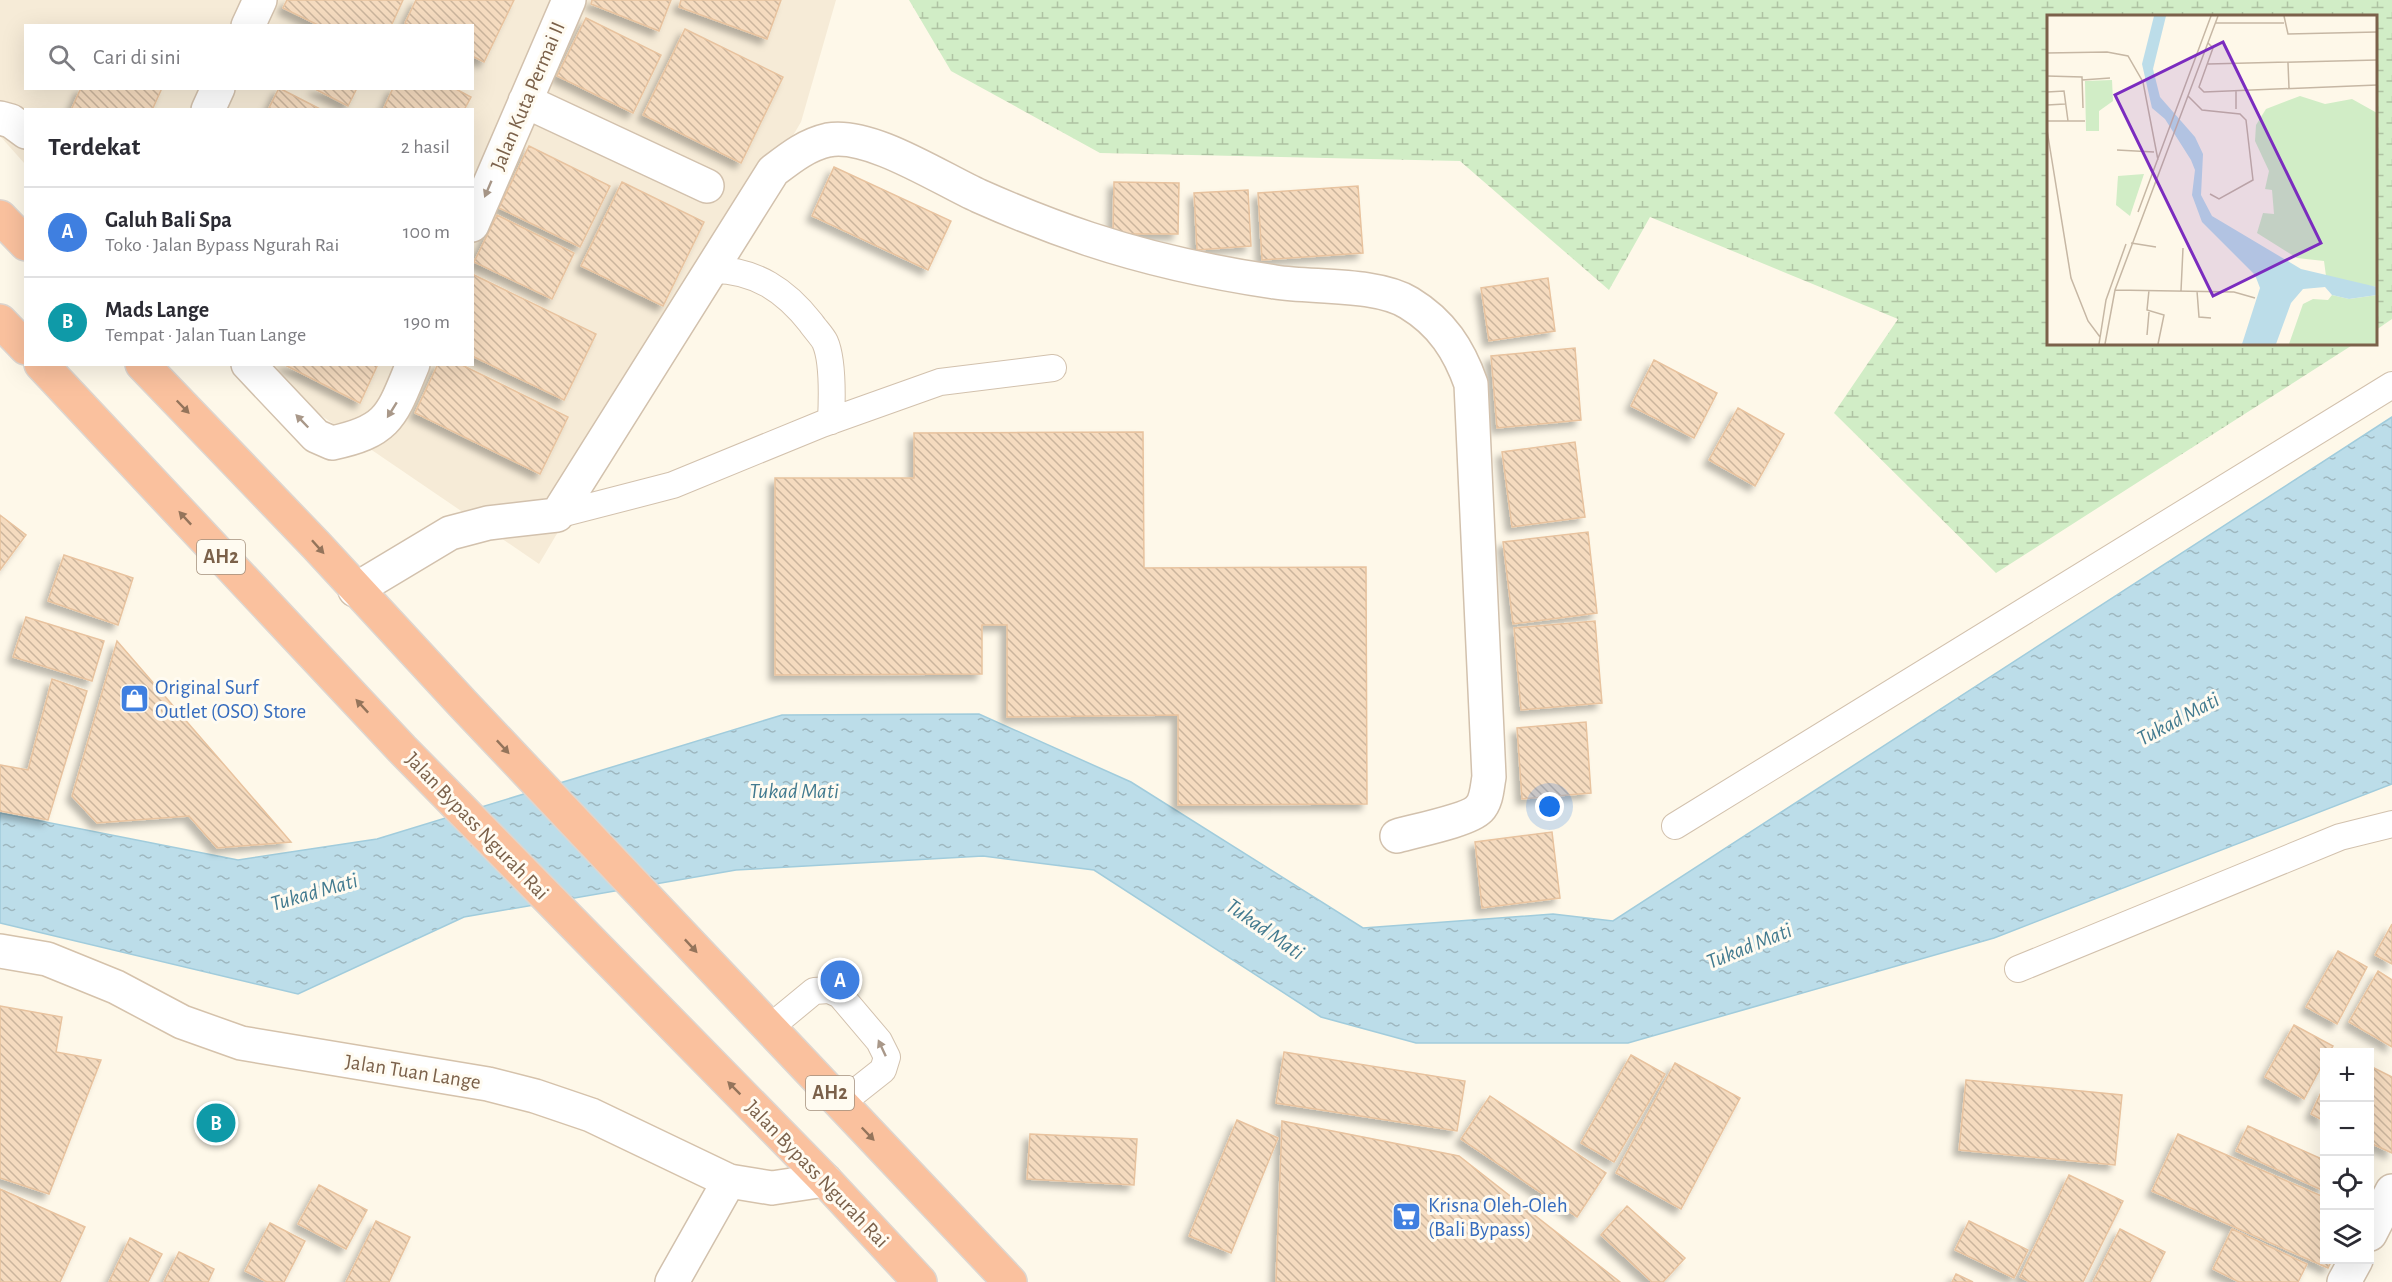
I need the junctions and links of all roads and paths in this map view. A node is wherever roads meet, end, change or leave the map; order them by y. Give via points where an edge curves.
1 (260, 0) edge
2 (569, 0) edge
3 (249, 24) edge
4 (217, 90) edge
5 (525, 101) junction
6 (209, 108) edge
7 (0, 118) edge
8 (24, 131) edge
9 (707, 186) dead end
10 (0, 217) edge
11 (474, 220) edge
12 (24, 242) edge
13 (713, 270) junction
14 (0, 321) edge
15 (24, 346) edge
16 (43, 366) edge
17 (144, 366) edge
18 (250, 366) edge
19 (412, 366) edge
20 (1053, 368) dead end
21 (2392, 385) edge
22 (831, 421) junction
23 (557, 515) junction
24 (355, 590) junction
25 (2392, 824) edge
26 (1675, 826) dead end
27 (1397, 836) dead end
28 (0, 951) edge
29 (2018, 969) dead end
30 (768, 1029) junction
31 (840, 1104) junction
32 (825, 1180) junction
33 (729, 1181) junction
34 (2392, 1191) edge
35 (2374, 1226) edge
36 (2354, 1264) edge
37 (672, 1282) edge
38 (920, 1282) edge
39 (1010, 1282) edge
40 (2344, 1282) edge

1 - 3 street
2 - 5 street, Jalan Kuta Permai II
4 - 6 street
5 - 9 street
5 -> 11 street, Jalan Kuta Permai II
7 - 8 street
10 - 12 highway
13 - 22 lane via 766,280 797,305 825,343 833,392
13 - 23 street
13 - 27 street via 773,171 801,150 829,140 858,142 910,160 979,196 1090,239 1169,261 1275,282 1379,292 1408,302 1437,325 1461,355 1471,384 1489,777 1479,810
14 - 15 highway
32 -> 16 highway, Jalan Bypass Ngurah Rai / AH2 via 402,749
17 -> 24 highway, AH2
19 -> 18 street via 392,414 373,431 332,443 316,436
20 - 22 lane via 940,382
21 - 26 lane
22 - 23 lane via 673,485
23 - 24 street via 488,523 450,533
24 -> 30 highway, AH2
25 - 29 lane via 2340,837
28 - 33 street, Jalan Tuan Lange via 47,959 116,987 182,1022 241,1043 488,1084 535,1096 591,1115
30 - 31 highway, AH2
31 -> 30 lane via 883,1070 887,1057 879,1041 840,995 829,990 814,991
31 -> 39 highway, AH2
32 - 33 street, Jalan Tuan Lange via 772,1188
32 - 38 highway, Jalan Bypass Ngurah Rai / AH2
33 - 37 street
34 - 35 street
36 - 40 street

